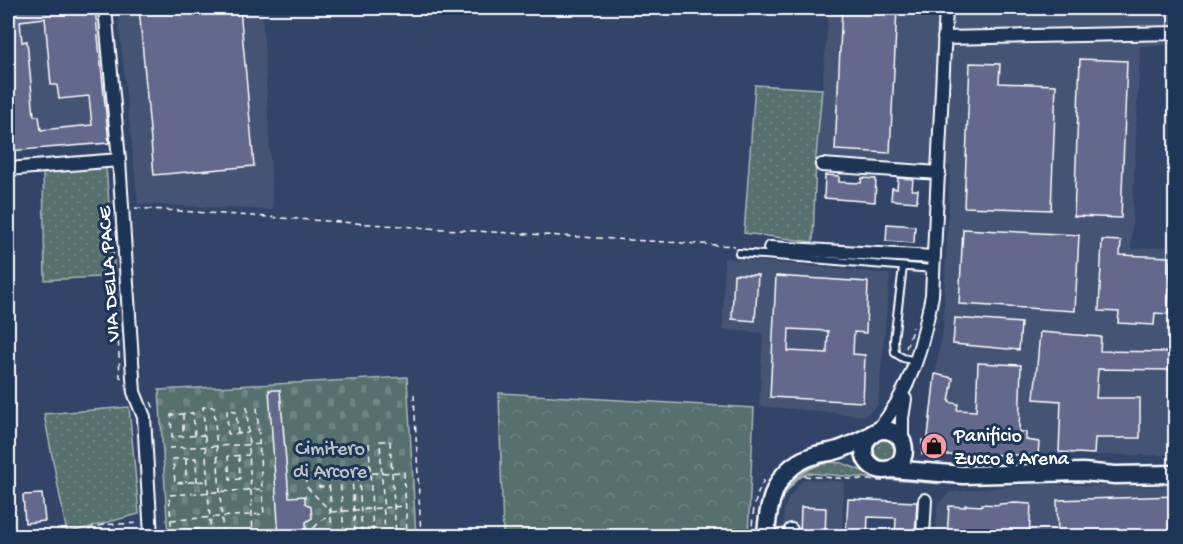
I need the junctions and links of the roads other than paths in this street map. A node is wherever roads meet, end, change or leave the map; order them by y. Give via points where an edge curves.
1 (105, 8) edge
2 (946, 8) edge
3 (1176, 33) edge
4 (944, 38) junction
5 (119, 160) junction
6 (822, 165) dead end
7 (8, 169) edge
8 (939, 172) junction
9 (770, 248) dead end
10 (742, 250) road end
11 (934, 263) junction
12 (903, 267) junction
13 (909, 360) junction
14 (907, 386) junction
15 (874, 433) junction
16 (903, 444) junction
17 (830, 453) junction
18 (872, 466) junction
19 (1176, 466) edge
20 (1083, 472) junction
21 (949, 474) junction
22 (1176, 474) edge
23 (888, 475) junction
24 (1150, 475) junction
25 (925, 500) dead end
26 (150, 537) edge
27 (766, 537) edge
28 (923, 537) edge

1 - 5 street, VIA DELLA PACE
2 - 4 street
3 - 4 street
4 - 8 street
5 - 7 street
5 - 26 street, VIA DELLA PACE via 134,392 144,417
6 - 8 street
8 - 11 street
9 - 11 street
10 - 12 lane
11 - 12 lane
11 - 13 street via 924,336
12 - 13 lane via 894,340 895,353
13 - 14 street
14 - 15 street via 899,403
14 - 16 street
15 - 16 street via 892,432
15 - 17 street
15 - 18 street via 864,448
16 - 21 street via 926,464
16 - 23 street via 902,460
17 - 18 street
17 - 27 street via 793,466 779,481 771,499
18 - 23 street
19 - 20 street via 1111,467
19 - 24 street
20 - 21 street
20 - 24 street
21 - 23 street
22 - 24 street
25 - 28 street

